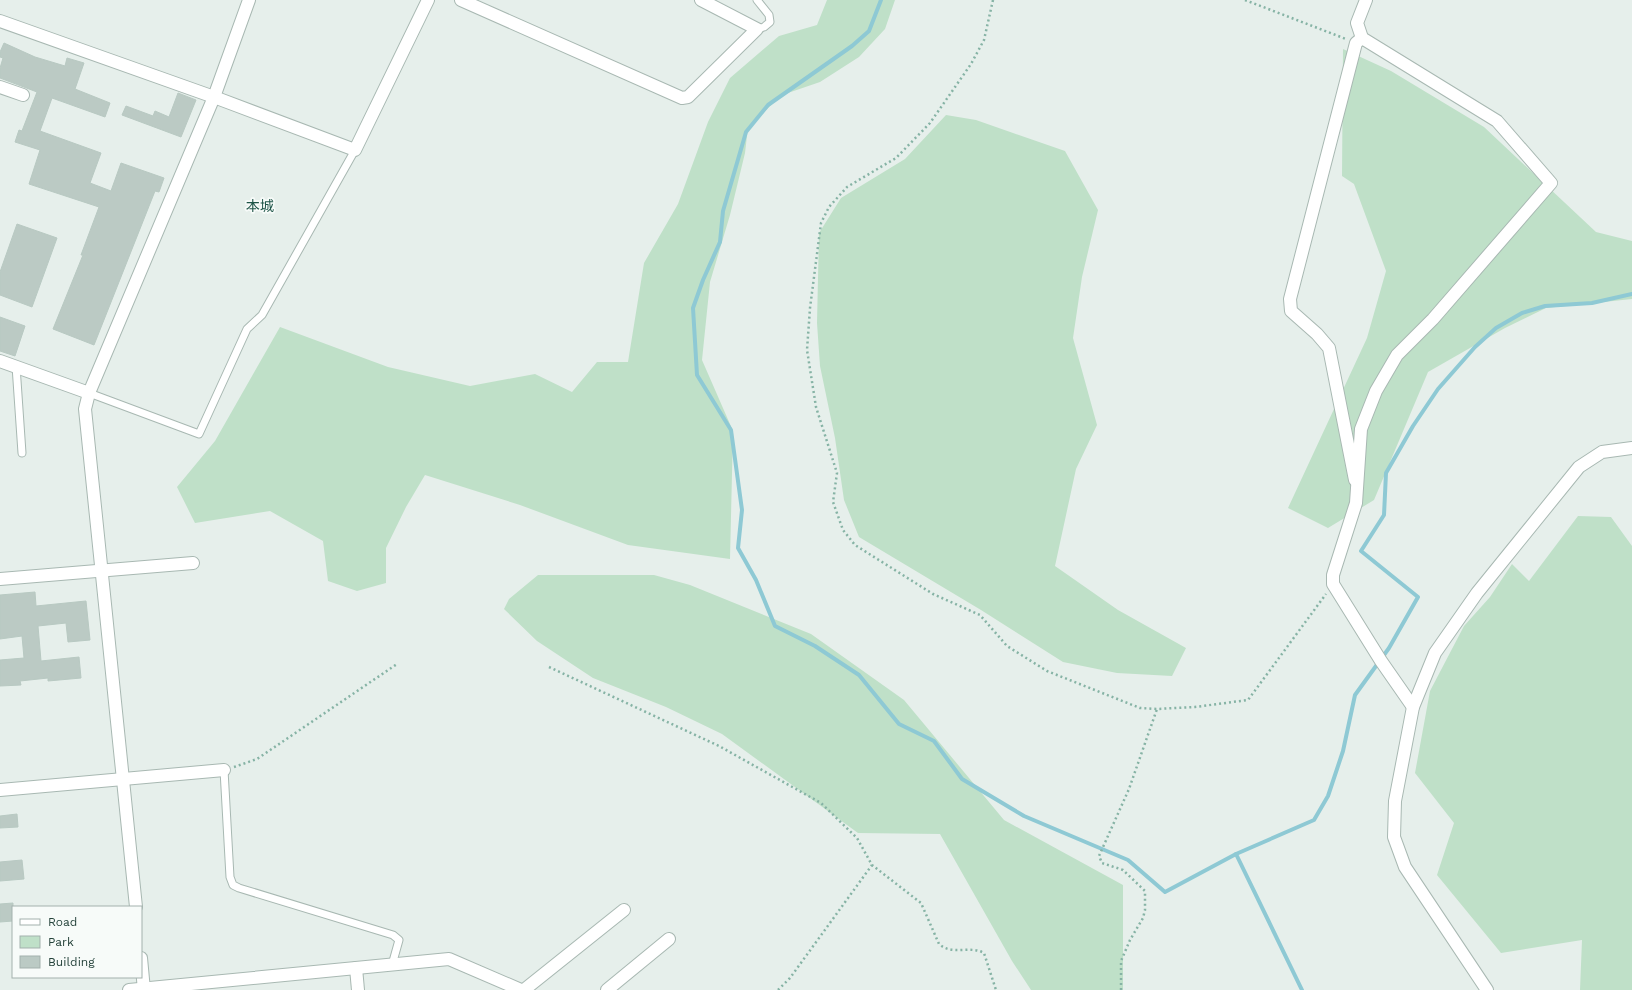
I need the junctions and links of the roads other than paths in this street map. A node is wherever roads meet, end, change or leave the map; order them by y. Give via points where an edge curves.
1 (249, 0) edge
2 (428, 0) edge
3 (462, 0) edge
4 (701, 0) edge
5 (757, 0) edge
6 (1366, 0) edge
7 (0, 21) edge
8 (757, 29) junction
9 (1359, 40) junction
10 (0, 87) edge
11 (23, 95) dead end
12 (214, 97) junction
13 (355, 150) junction
14 (0, 361) edge
15 (16, 366) junction
16 (89, 392) junction
17 (1632, 448) edge
18 (22, 453) dead end
19 (1358, 493) junction
20 (193, 563) dead end
21 (102, 570) junction
22 (0, 579) edge
23 (1413, 707) junction
24 (224, 770) joint
25 (124, 779) junction
26 (0, 790) edge
27 (136, 906) edge
28 (624, 910) dead end
29 (670, 939) dead end
30 (392, 965) junction
31 (142, 968) edge
32 (356, 968) junction
33 (144, 989) edge
34 (129, 990) edge
35 (358, 990) edge
36 (521, 990) edge
37 (524, 990) edge
38 (608, 990) edge
39 (1487, 990) edge

1 - 12 street
2 - 13 street
3 - 8 street via 682,98 688,97
4 - 8 street
5 - 8 lane via 769,15 770,22
6 - 9 street via 1356,23
7 - 12 street
9 - 19 street via 1290,300 1291,311 1329,348
9 - 19 street via 1497,121 1551,183 1433,318 1397,355 1376,391 1362,429
10 - 11 street
12 - 13 street
12 - 16 street
13 - 16 lane via 262,315 247,329 199,434
14 - 15 street
15 - 16 street
15 - 18 lane
16 - 21 street via 85,409
17 - 23 street via 1602,452 1579,467 1477,593 1434,653
19 - 23 street via 1333,575 1334,584 1381,661
20 - 21 street
21 - 22 street
21 - 25 street
23 - 39 street via 1395,801 1394,837 1405,867
24 - 25 street
24 - 30 lane via 230,877 233,885 393,934 399,940
25 - 26 street
25 - 27 street
28 - 37 street
29 - 38 street
30 - 32 street
30 - 36 street via 449,959
31 - 33 street
32 - 33 street
32 - 35 street
33 - 34 street

